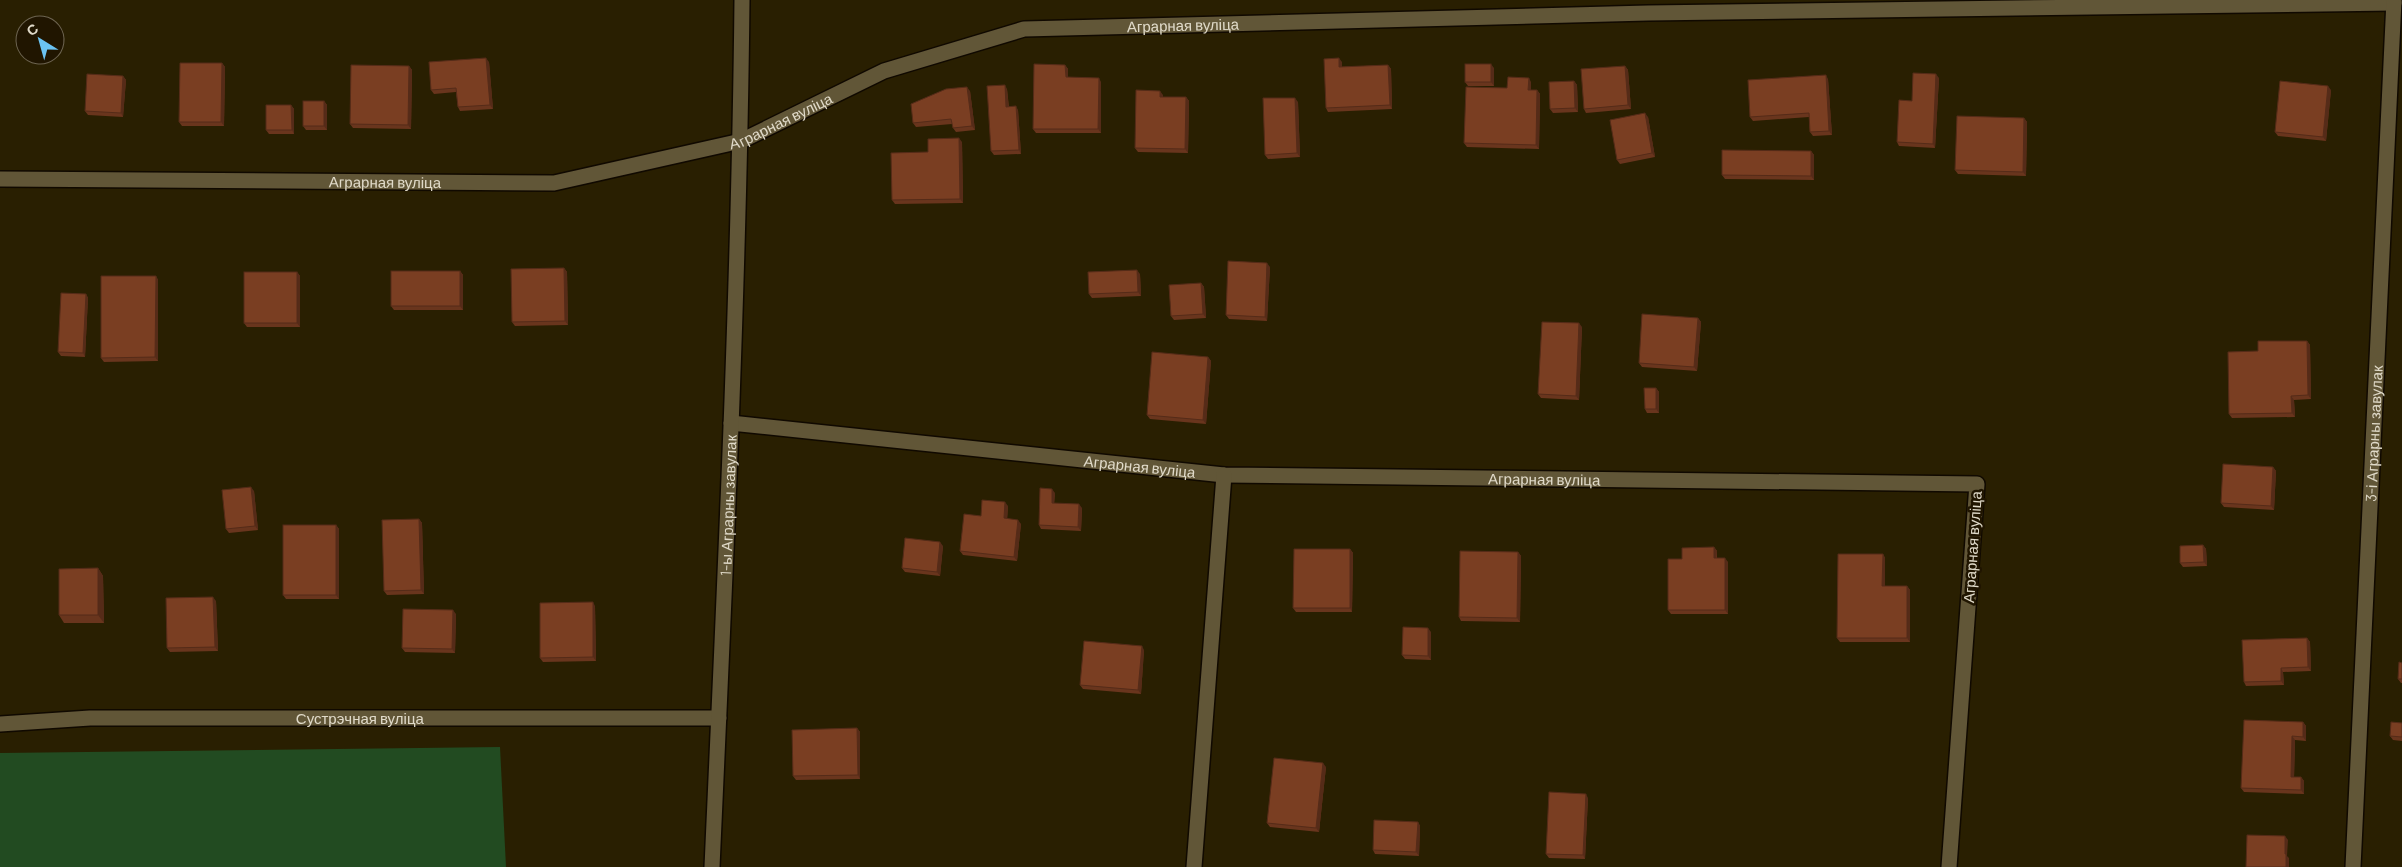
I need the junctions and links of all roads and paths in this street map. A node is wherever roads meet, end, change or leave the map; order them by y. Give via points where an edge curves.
1 (742, 0) edge
2 (2394, 1) edge
3 (741, 142) junction
4 (0, 179) edge
5 (731, 423) junction
6 (1224, 474) junction
7 (719, 718) junction
8 (0, 724) edge
9 (712, 867) edge
10 (1194, 867) edge
11 (1949, 867) edge
12 (2353, 867) edge

1 - 3 street, 1-ы Аграрны завулак
2 - 3 street, Аграрная вуліца via 1648,13 1024,29 884,71
2 - 12 street, 3-і Аграрны завулак
3 - 4 street, Аграрная вуліца via 554,183
3 - 5 street, 1-ы Аграрны завулак
5 - 6 street, Аграрная вуліца
5 - 7 street, 1-ы Аграрны завулак
6 - 10 street
6 - 11 street, Аграрная вуліца via 1977,484
7 - 8 street, Сустрэчная вуліца via 90,718
7 - 9 street, 1-ы Аграрны завулак

